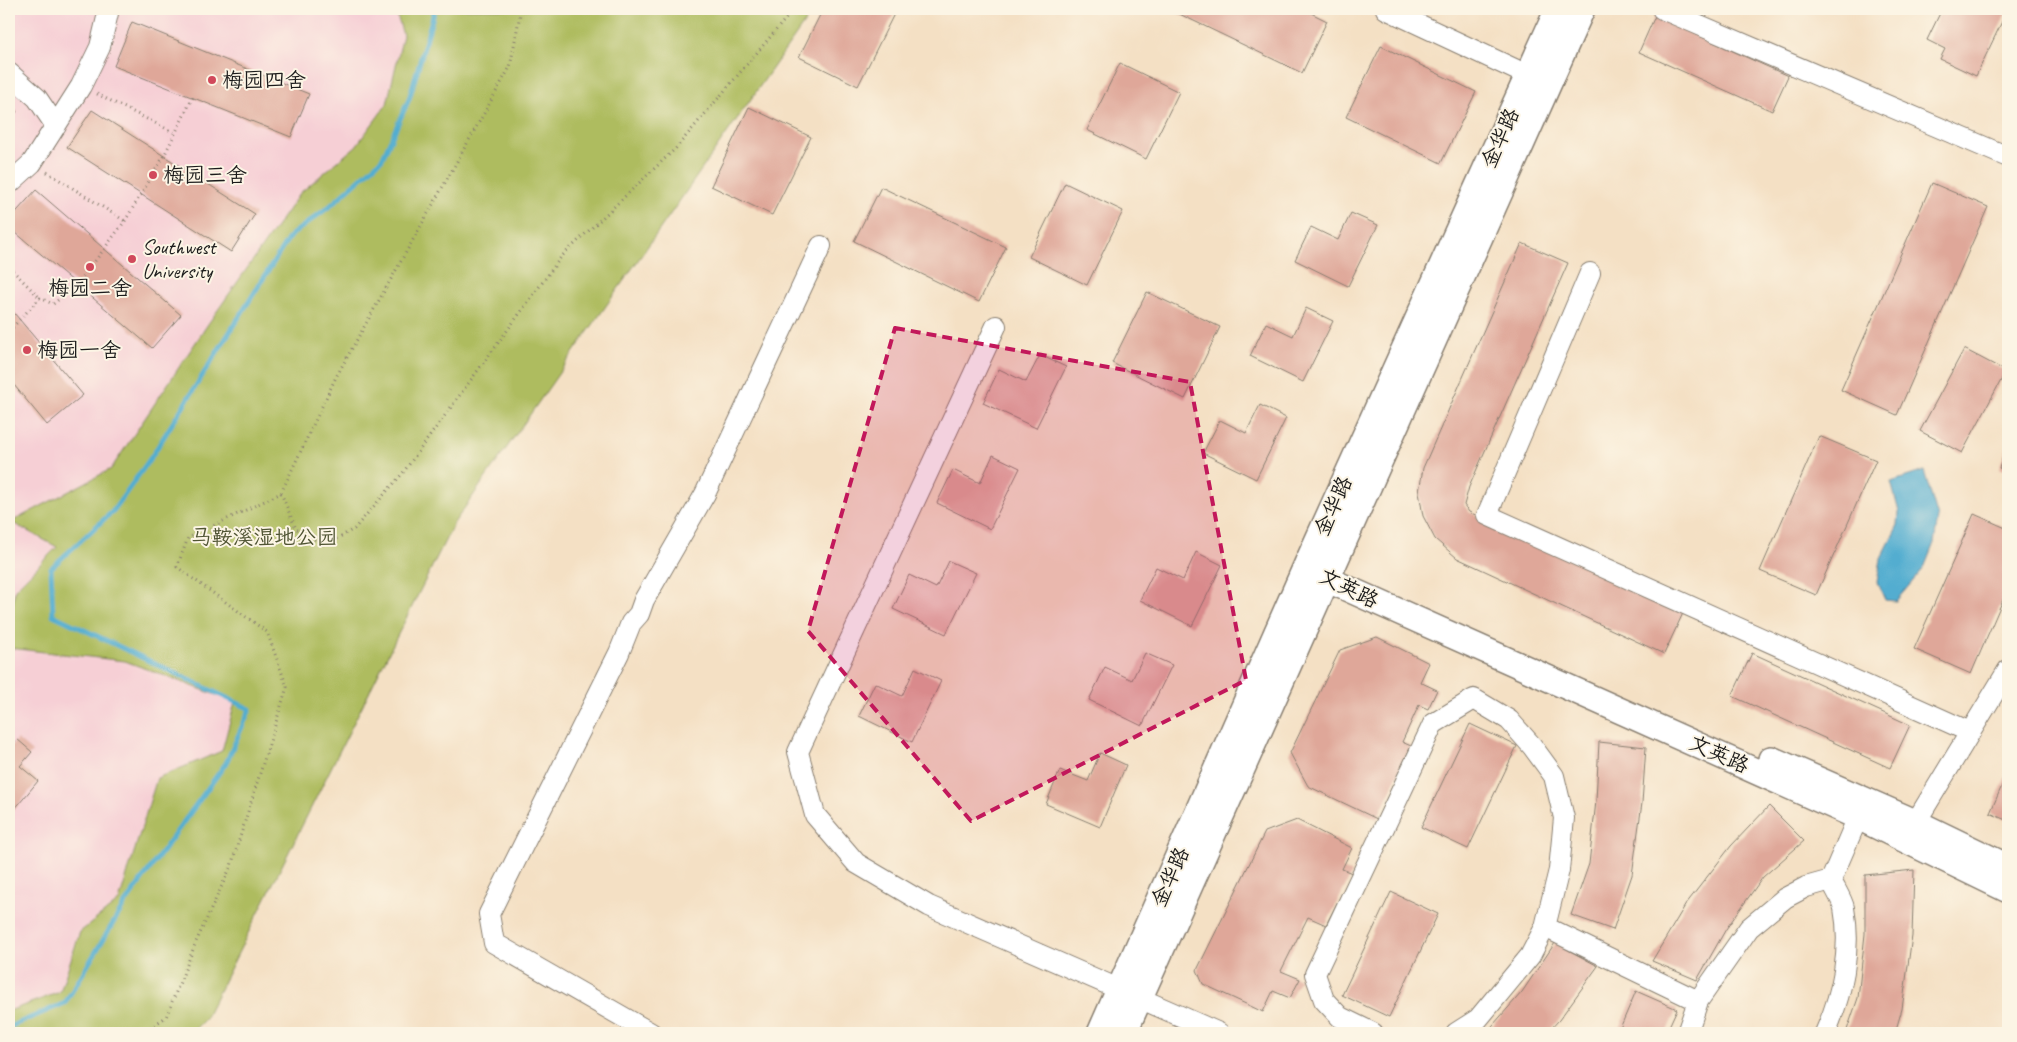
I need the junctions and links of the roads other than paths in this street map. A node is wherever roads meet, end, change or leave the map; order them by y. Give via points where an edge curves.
1 (109, 9) edge
2 (1386, 9) edge
3 (1558, 9) edge
4 (1582, 9) edge
5 (1662, 9) edge
6 (9, 73) edge
7 (1538, 80) junction
8 (56, 126) junction
9 (2008, 157) edge
10 (10, 182) edge
11 (821, 246) dead end
12 (1590, 273) dead end
13 (996, 326) dead end
14 (1321, 570) junction
15 (2008, 670) edge
16 (1970, 732) junction
17 (1858, 817) junction
18 (1910, 830) junction
19 (2008, 867) edge
20 (1831, 880) junction
21 (2008, 890) edge
22 (1545, 927) junction
23 (1130, 994) junction
24 (1698, 1001) junction
25 (651, 1033) edge
26 (1100, 1033) edge
27 (1124, 1033) edge
28 (1220, 1033) edge
29 (1373, 1033) edge
30 (1456, 1033) edge
31 (1687, 1033) edge
32 (1825, 1033) edge

1 - 8 street via 100,47
2 - 7 street
3 - 7 main road, 金华路
4 - 7 main road, 金华路
5 - 9 street
6 - 8 street via 37,98
7 - 14 main road, 金华路
8 - 10 street via 32,163
11 - 25 street via 705,494 631,623 489,914 494,943
12 - 16 street via 1487,515
13 - 23 street via 798,752 816,816 856,863 929,906
14 - 17 main road, 文英路
14 - 18 main road, 文英路
14 - 23 main road, 金华路
15 - 16 street
16 - 18 street
17 - 18 main road, 文英路
17 - 20 street
18 - 19 main road, 文英路
18 - 21 main road, 文英路
20 - 24 street via 1806,887 1785,898 1749,928
20 - 32 street via 1844,907 1848,948 1834,1014
22 - 24 street
22 - 29 street via 1558,870 1564,818 1554,776 1509,720 1474,699 1433,724 1315,974 1324,1000 1340,1017
22 - 30 street via 1530,956 1478,1019
23 - 26 main road, 金华路
23 - 27 main road, 金华路
23 - 28 street
24 - 31 street

